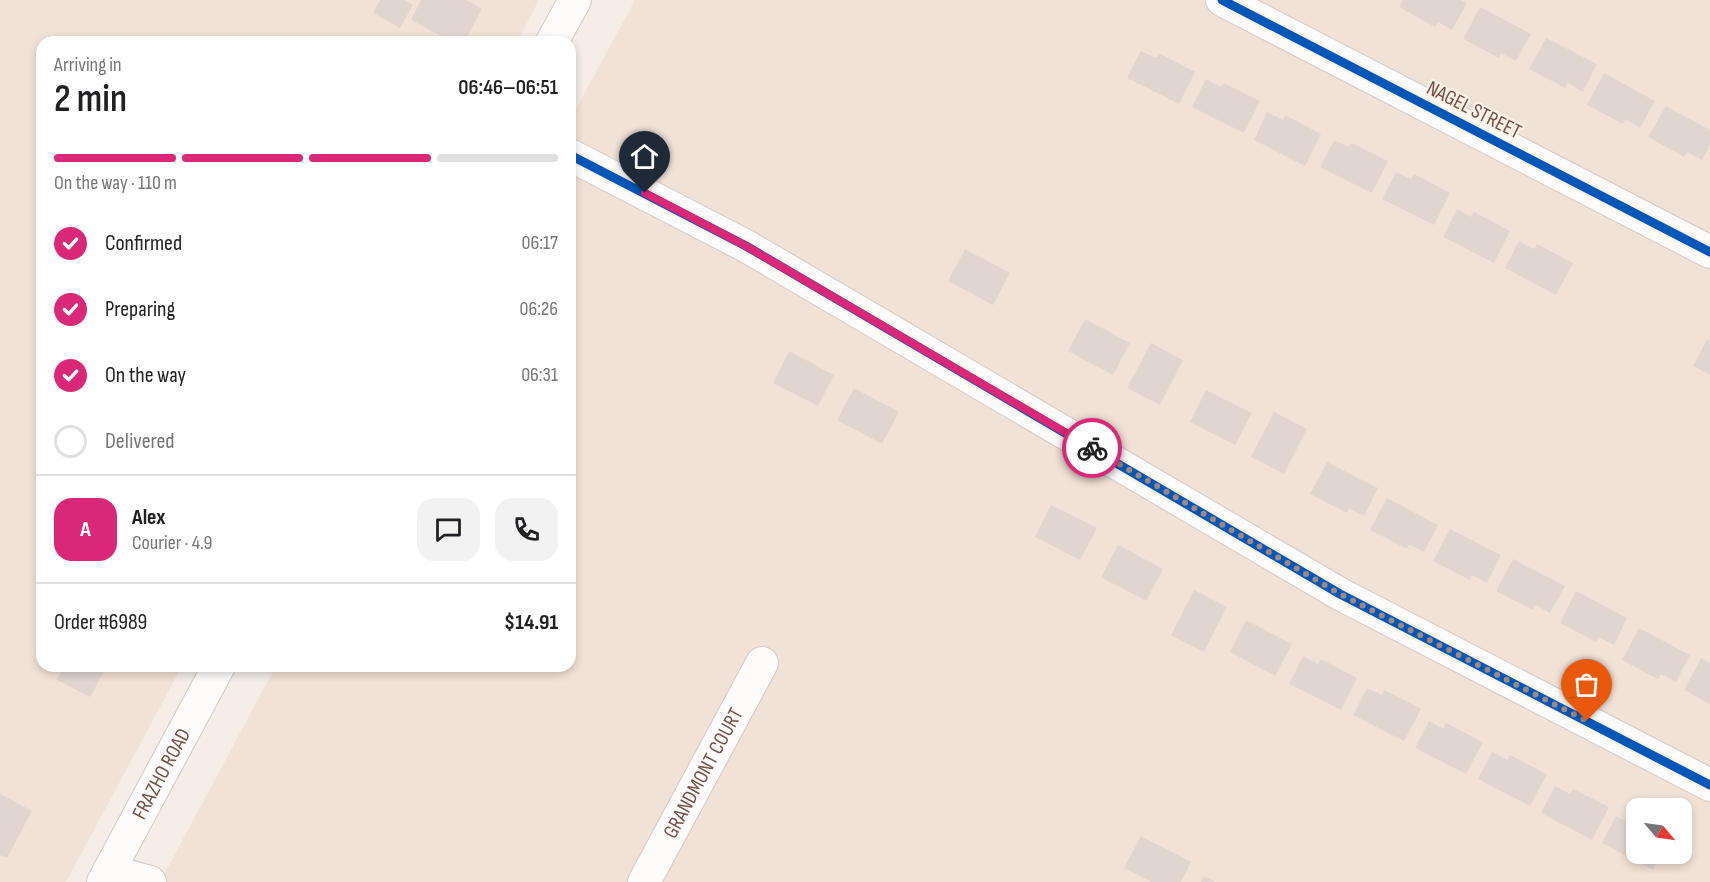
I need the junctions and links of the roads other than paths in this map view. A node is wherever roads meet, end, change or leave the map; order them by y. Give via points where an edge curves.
1 (575, 0) edge
2 (1222, 0) edge
3 (555, 36) edge
4 (576, 157) edge
5 (1710, 252) edge
6 (762, 663) dead end
7 (216, 672) edge
8 (1710, 785) edge
9 (106, 877) edge
10 (150, 882) edge
11 (644, 882) edge

1 - 3 street
2 - 5 street, NAGEL STREET
4 - 8 street via 746,246 1340,594
6 - 11 street, GRANDMONT COURT
7 - 9 street, FRAZHO ROAD
9 - 10 street

